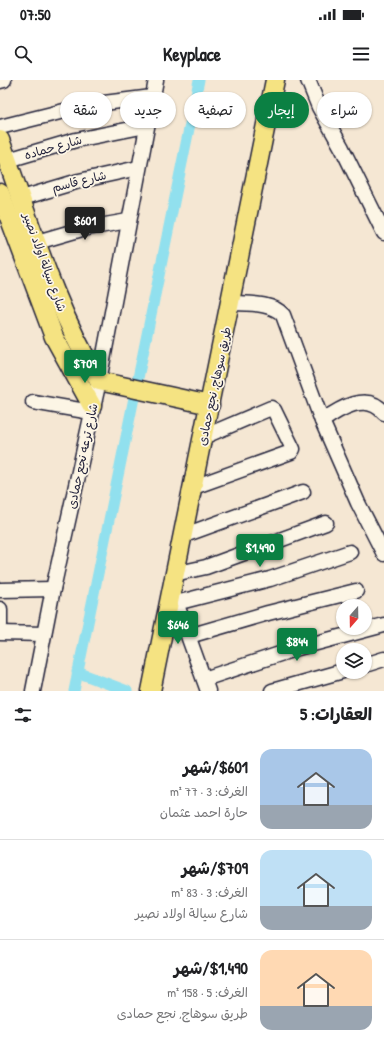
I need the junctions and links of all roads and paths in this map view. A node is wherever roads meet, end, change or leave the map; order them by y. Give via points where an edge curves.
1 (4, 80) edge
2 (156, 80) edge
3 (275, 80) edge
4 (308, 80) edge
5 (0, 81) edge
6 (153, 92) edge
7 (120, 101) edge
8 (0, 127) edge
9 (136, 128) edge
10 (146, 128) edge
11 (0, 140) edge
12 (8, 160) junction
13 (138, 168) junction
14 (0, 193) edge
15 (22, 198) junction
16 (128, 221) junction
17 (384, 232) edge
18 (37, 242) junction
19 (231, 303) junction
20 (99, 381) junction
21 (33, 402) dead end
22 (210, 405) junction
23 (92, 409) junction
24 (384, 413) edge
25 (322, 421) junction
26 (203, 436) junction
27 (192, 488) junction
28 (303, 492) dead end
29 (326, 523) dead end
30 (182, 536) junction
31 (350, 552) dead end
32 (384, 554) edge
33 (53, 589) junction
34 (174, 589) junction
35 (0, 590) edge
36 (356, 591) dead end
37 (0, 609) edge
38 (0, 625) edge
39 (384, 625) edge
40 (0, 632) edge
41 (44, 634) junction
42 (189, 636) junction
43 (384, 659) edge
44 (372, 663) edge
45 (336, 673) edge
46 (206, 685) edge
47 (33, 691) edge
48 (151, 691) edge
49 (272, 691) edge

1 - 5 street
2 - 6 street, شارع ترعه نجع حمادى
3 - 19 main road, طريق سوهاج, نجع حمادى
4 - 17 street
7 - 8 street via 88,105
9 - 12 street, شارع حماده via 76,140
10 - 13 street, شارع ترعه نجع حمادى
11 - 12 main road, شارع سيالة اولاد نصير
12 - 15 main road, شارع سيالة اولاد نصير
13 - 15 street, شارع قاسم via 79,180
13 - 16 street, شارع ترعه نجع حمادى
14 - 23 main road, شارع سيالة اولاد نصير via 54,337
15 - 18 main road, شارع سيالة اولاد نصير
16 - 18 street via 82,229
16 - 20 street, شارع ترعه نجع حمادى
18 - 20 main road, شارع سيالة اولاد نصير via 70,328
19 - 22 main road, طريق سوهاج, نجع حمادى
19 - 25 street via 269,306 279,310 283,315
20 - 22 main road
20 - 23 street, شارع ترعه نجع حمادى
21 - 23 street
22 - 26 main road, طريق سوهاج, نجع حمادى
23 - 33 street, شارع ترعه نجع حمادى
24 - 25 street via 372,403 363,402 351,405
25 - 32 street via 358,503
26 - 27 main road, طريق سوهاج, نجع حمادى
26 - 27 street via 271,408 293,449 291,452
27 - 30 main road, طريق سوهاج, نجع حمادى
28 - 30 street
29 - 34 street via 212,565
30 - 34 main road, طريق سوهاج, نجع حمادى
31 - 34 street via 270,579
33 - 35 street
33 - 41 street, شارع ترعه نجع حمادى
34 - 42 street
34 - 48 main road, طريق سوهاج, نجع حمادى
36 - 42 street
37 - 38 street
39 - 46 street via 298,648
40 - 41 street
41 - 47 street, شارع ترعه نجع حمادى
42 - 46 street
43 - 44 street
45 - 49 street

